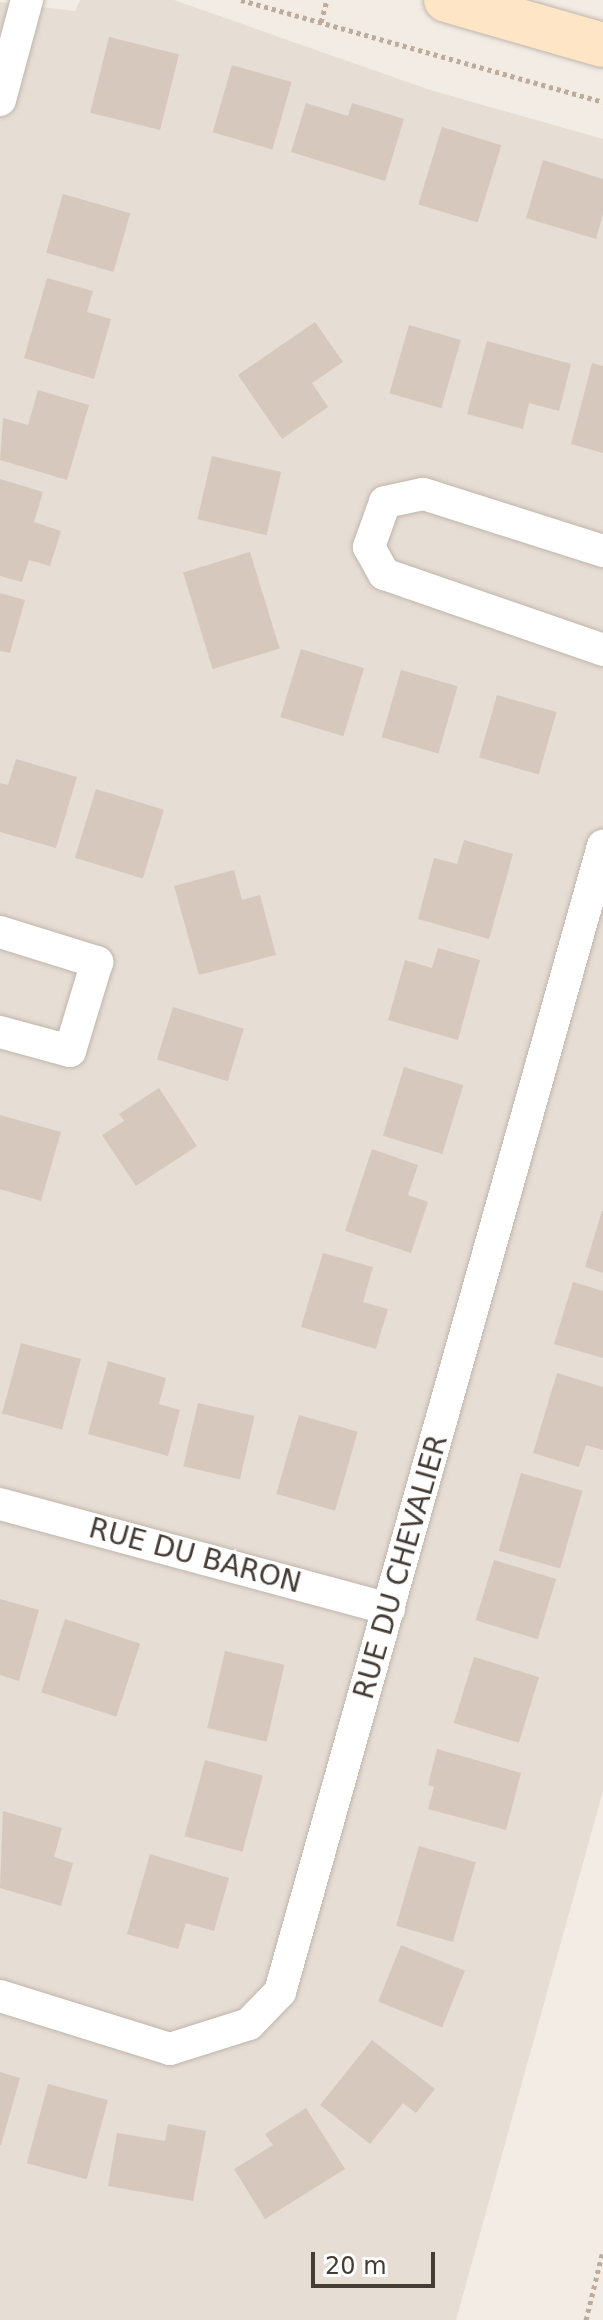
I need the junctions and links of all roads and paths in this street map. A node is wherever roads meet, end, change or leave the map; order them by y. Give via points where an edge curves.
1 (27, 0) edge
2 (241, 0) edge
3 (279, 0) edge
4 (327, 0) edge
5 (446, 0) edge
6 (276, 10) junction
7 (321, 22) junction
8 (603, 45) edge
9 (0, 100) edge
10 (603, 102) edge
11 (603, 551) edge
12 (603, 650) edge
13 (603, 846) edge
14 (0, 932) edge
15 (0, 1032) edge
16 (0, 1504) edge
17 (389, 1609) junction
18 (0, 1996) edge
19 (603, 2250) edge
20 (586, 2320) edge

1 - 9 street
2 - 6 path
3 - 6 path
4 - 7 path
5 - 8 street
6 - 7 path
7 - 10 path
11 - 12 street via 423,494 385,502 369,547 384,574
13 - 17 street, RUE DU CHEVALIER
14 - 15 street via 97,962 70,1051
16 - 17 street, RUE DU BARON
17 - 18 street, RUE DU CHEVALIER via 280,1992 249,2024 170,2049
19 - 20 path

